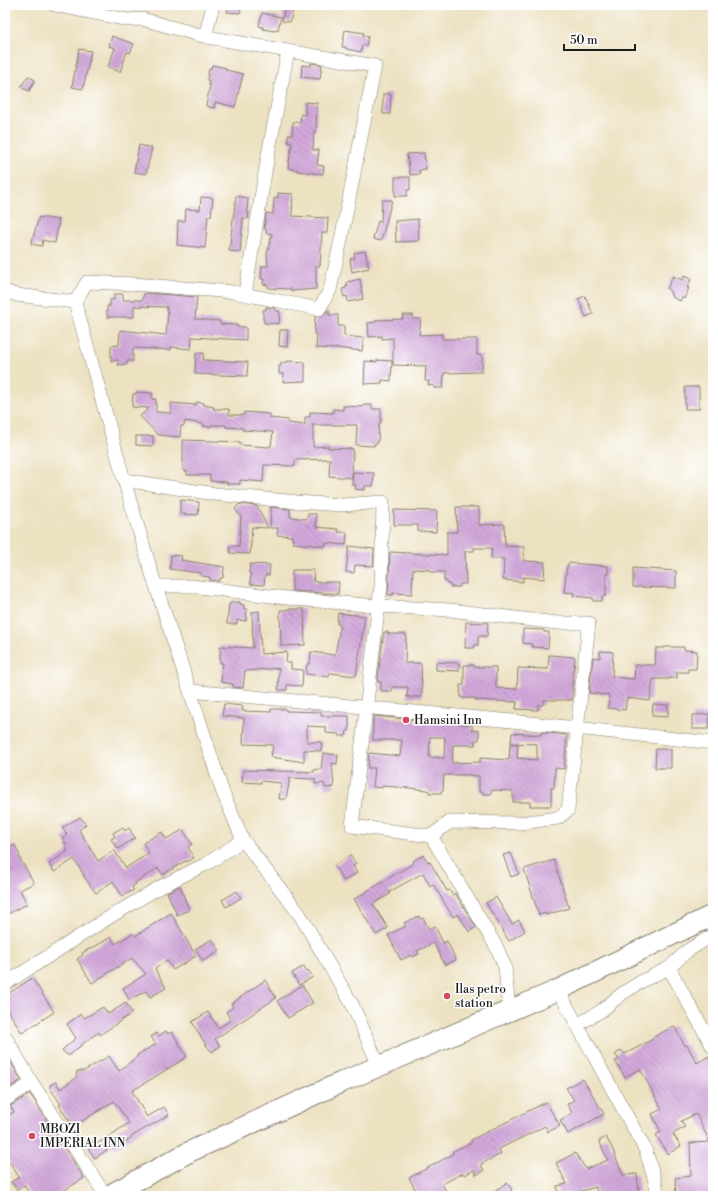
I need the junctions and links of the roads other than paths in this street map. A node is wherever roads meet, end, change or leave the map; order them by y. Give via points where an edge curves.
1 (54, 5) edge
2 (213, 5) edge
3 (208, 37) junction
4 (288, 51) junction
5 (5, 292) edge
6 (245, 294) junction
7 (75, 302) junction
8 (124, 480) junction
9 (156, 586) junction
10 (378, 606) junction
11 (190, 691) junction
12 (366, 708) junction
13 (577, 729) junction
14 (713, 743) edge
15 (431, 836) junction
16 (243, 840) junction
17 (713, 915) edge
18 (713, 934) edge
19 (669, 968) junction
20 (5, 984) edge
21 (558, 990) junction
22 (508, 1011) junction
23 (577, 1025) junction
24 (5, 1036) edge
25 (713, 1048) edge
26 (379, 1066) junction
27 (32, 1083) junction
28 (5, 1100) edge
29 (107, 1196) edge
30 (657, 1196) edge

1 - 3 street via 128,20 142,19
2 - 3 street via 207,29
3 - 4 street
4 - 6 street
4 - 6 street via 375,66 330,290 319,309
5 - 7 street
6 - 7 street via 87,282
7 - 8 street
8 - 9 street
8 - 10 street via 215,494 297,502 342,505 383,502 381,586
9 - 10 street via 191,586
9 - 11 street
10 - 12 street
10 - 13 street via 450,610 557,623 589,623
11 - 12 street
11 - 16 street via 223,793
12 - 13 street
12 - 15 street via 352,826
13 - 14 street
13 - 15 street via 568,810 558,818 520,823 450,822
15 - 22 street via 497,948 505,967
16 - 20 street via 208,863 158,888 108,918
16 - 26 street via 300,915 352,1004
17 - 21 highway
18 - 19 street via 687,951
19 - 23 street via 623,993 601,1011
19 - 25 street
21 - 22 highway
21 - 23 street
22 - 26 highway
23 - 30 street via 646,1151
24 - 27 street
26 - 29 highway via 189,1152
27 - 28 street
27 - 29 street

